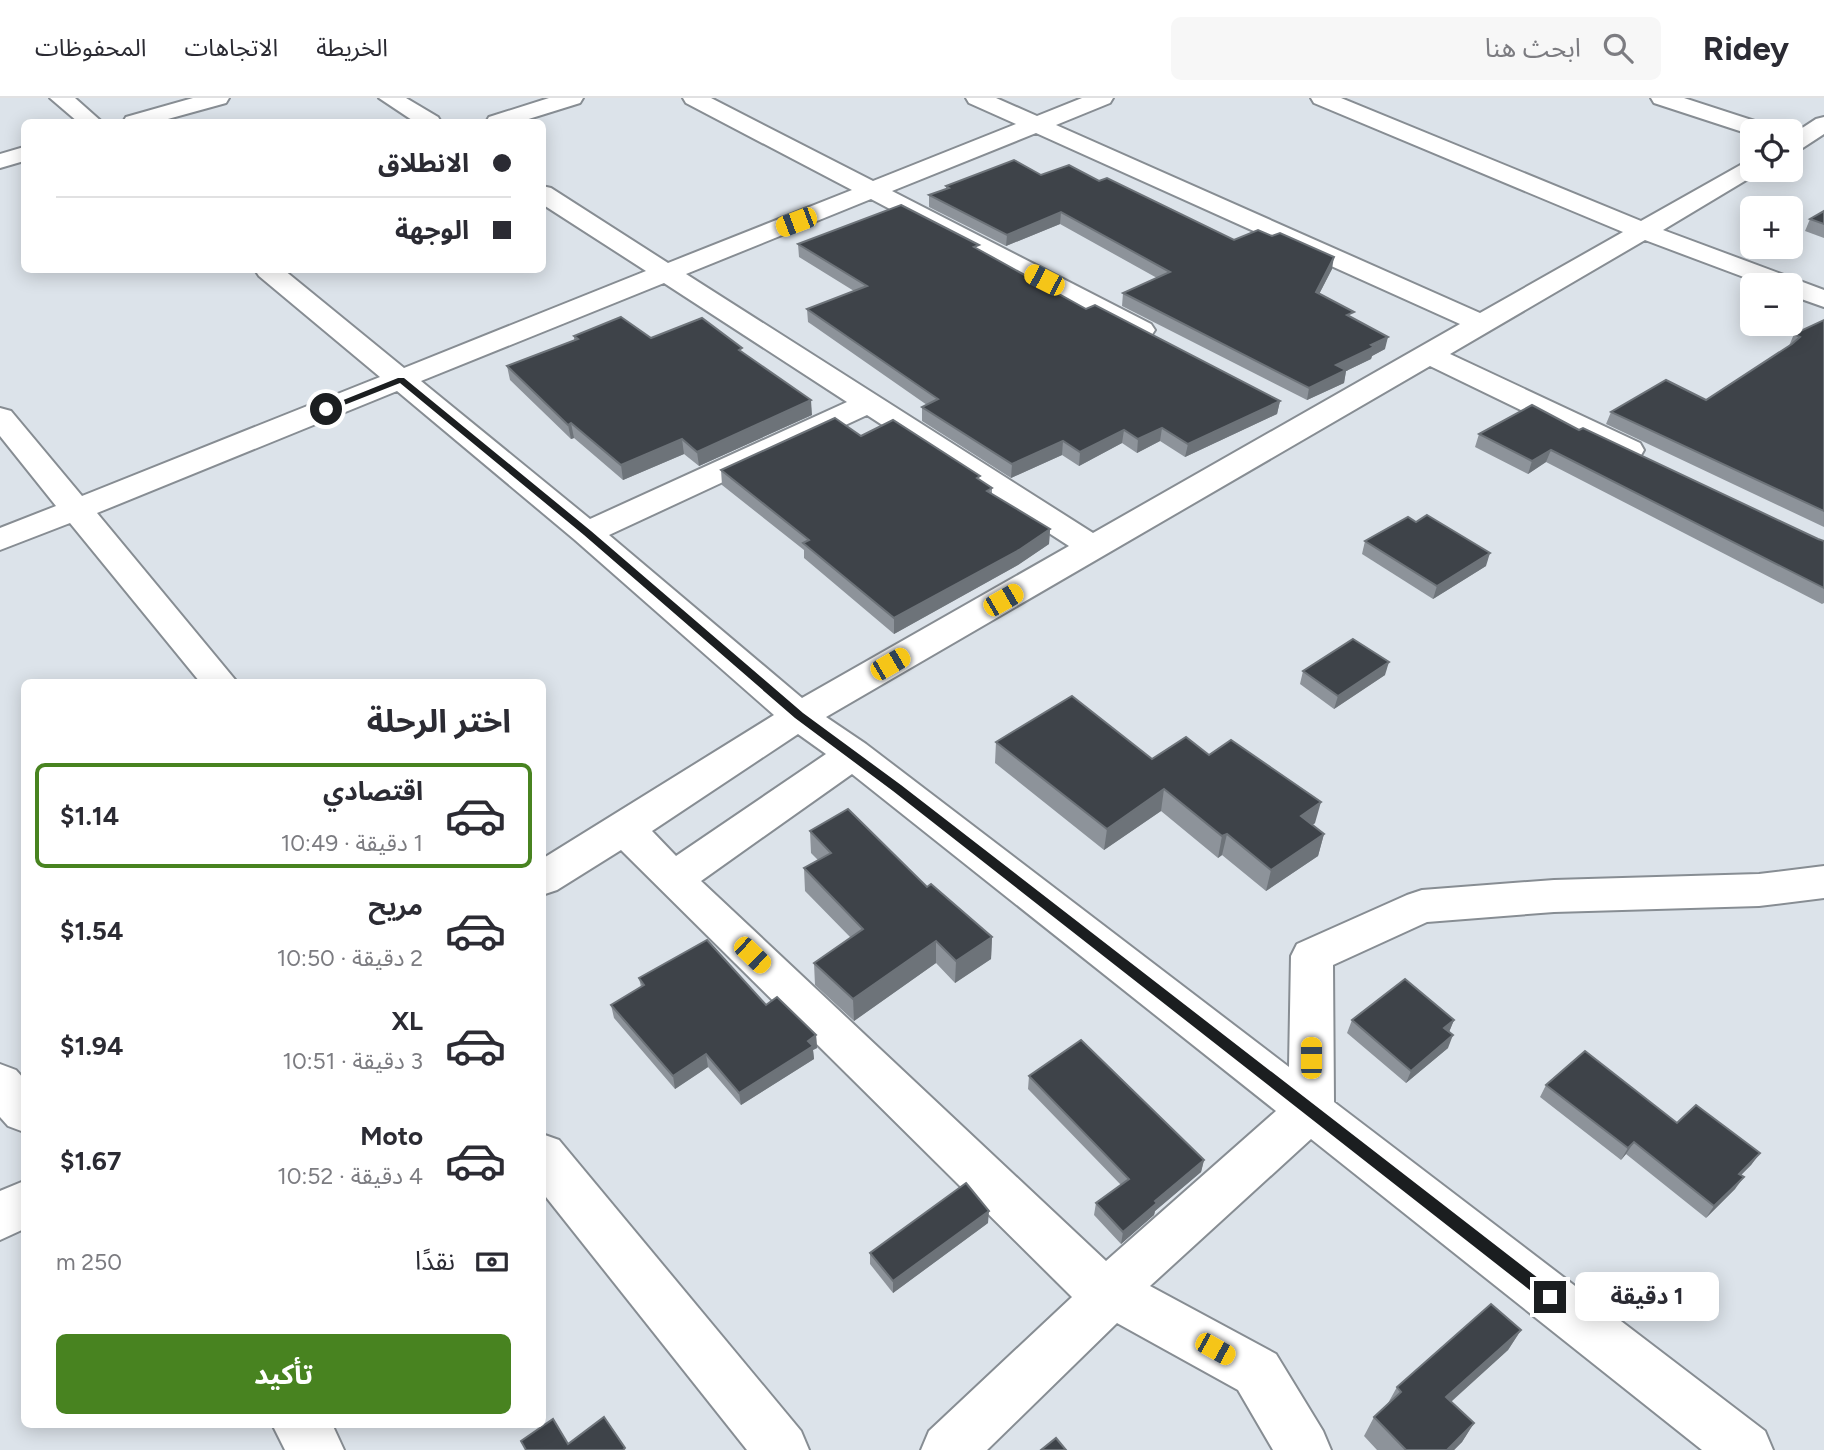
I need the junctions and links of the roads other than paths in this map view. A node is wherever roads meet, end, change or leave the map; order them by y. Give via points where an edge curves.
1 (61, 98) edge
2 (218, 98) edge
3 (390, 98) edge
4 (572, 98) edge
5 (694, 98) edge
6 (977, 98) edge
7 (1102, 98) edge
8 (1322, 98) edge
9 (1662, 98) edge
10 (87, 119) edge
11 (144, 119) edge
12 (425, 119) edge
13 (506, 119) edge
14 (1740, 124) edge
15 (1824, 124) edge
16 (1036, 125) junction
17 (1803, 136) edge
18 (21, 155) edge
19 (0, 161) edge
20 (1740, 175) edge
21 (873, 191) junction
22 (546, 196) edge
23 (1641, 230) junction
24 (668, 272) junction
25 (272, 273) edge
26 (1755, 273) edge
27 (1803, 291) edge
28 (1824, 299) edge
29 (1482, 324) junction
30 (1167, 343) edge
31 (1428, 354) junction
32 (401, 379) junction
33 (870, 403) junction
34 (0, 417) edge
35 (1651, 460) edge
36 (77, 509) junction
37 (587, 533) junction
38 (0, 540) edge
39 (1094, 548) junction
40 (217, 679) edge
41 (799, 716) junction
42 (853, 754) junction
43 (625, 829) junction
44 (546, 877) edge
45 (673, 879) junction
46 (1824, 882) edge
47 (0, 1084) edge
48 (21, 1108) edge
49 (1311, 1109) junction
50 (546, 1160) edge
51 (21, 1205) edge
52 (0, 1217) edge
53 (1108, 1294) junction
54 (302, 1428) edge
55 (317, 1450) edge
56 (782, 1450) edge
57 (948, 1450) edge
58 (1304, 1450) edge
59 (1746, 1450) edge

1 - 10 street
2 - 11 street
3 - 12 street
4 - 13 street
5 - 21 street
6 - 16 street
7 - 16 street
8 - 23 street
9 - 14 street
15 - 17 street
16 - 21 street
16 - 29 street
18 - 19 street
20 - 23 street
21 - 24 street
21 - 30 street
22 - 24 street
23 - 26 street
23 - 29 street
24 - 32 street
24 - 33 street
25 - 32 street
27 - 28 street
29 - 31 street
31 - 35 street
31 - 39 street via 1302,413
32 - 36 street
32 - 37 street
33 - 37 street
33 - 39 street
34 - 36 street
36 - 38 street
36 - 40 street
37 - 41 street
39 - 41 street
41 - 42 street
41 - 43 street
42 - 45 street
42 - 49 street
43 - 44 street
43 - 45 street
45 - 53 street
46 - 49 street via 1759,890 1554,896 1422,906 1312,956
47 - 48 street
49 - 53 street
49 - 59 street
50 - 56 street
51 - 52 street
53 - 57 street
53 - 58 street via 1257,1372
54 - 55 street

